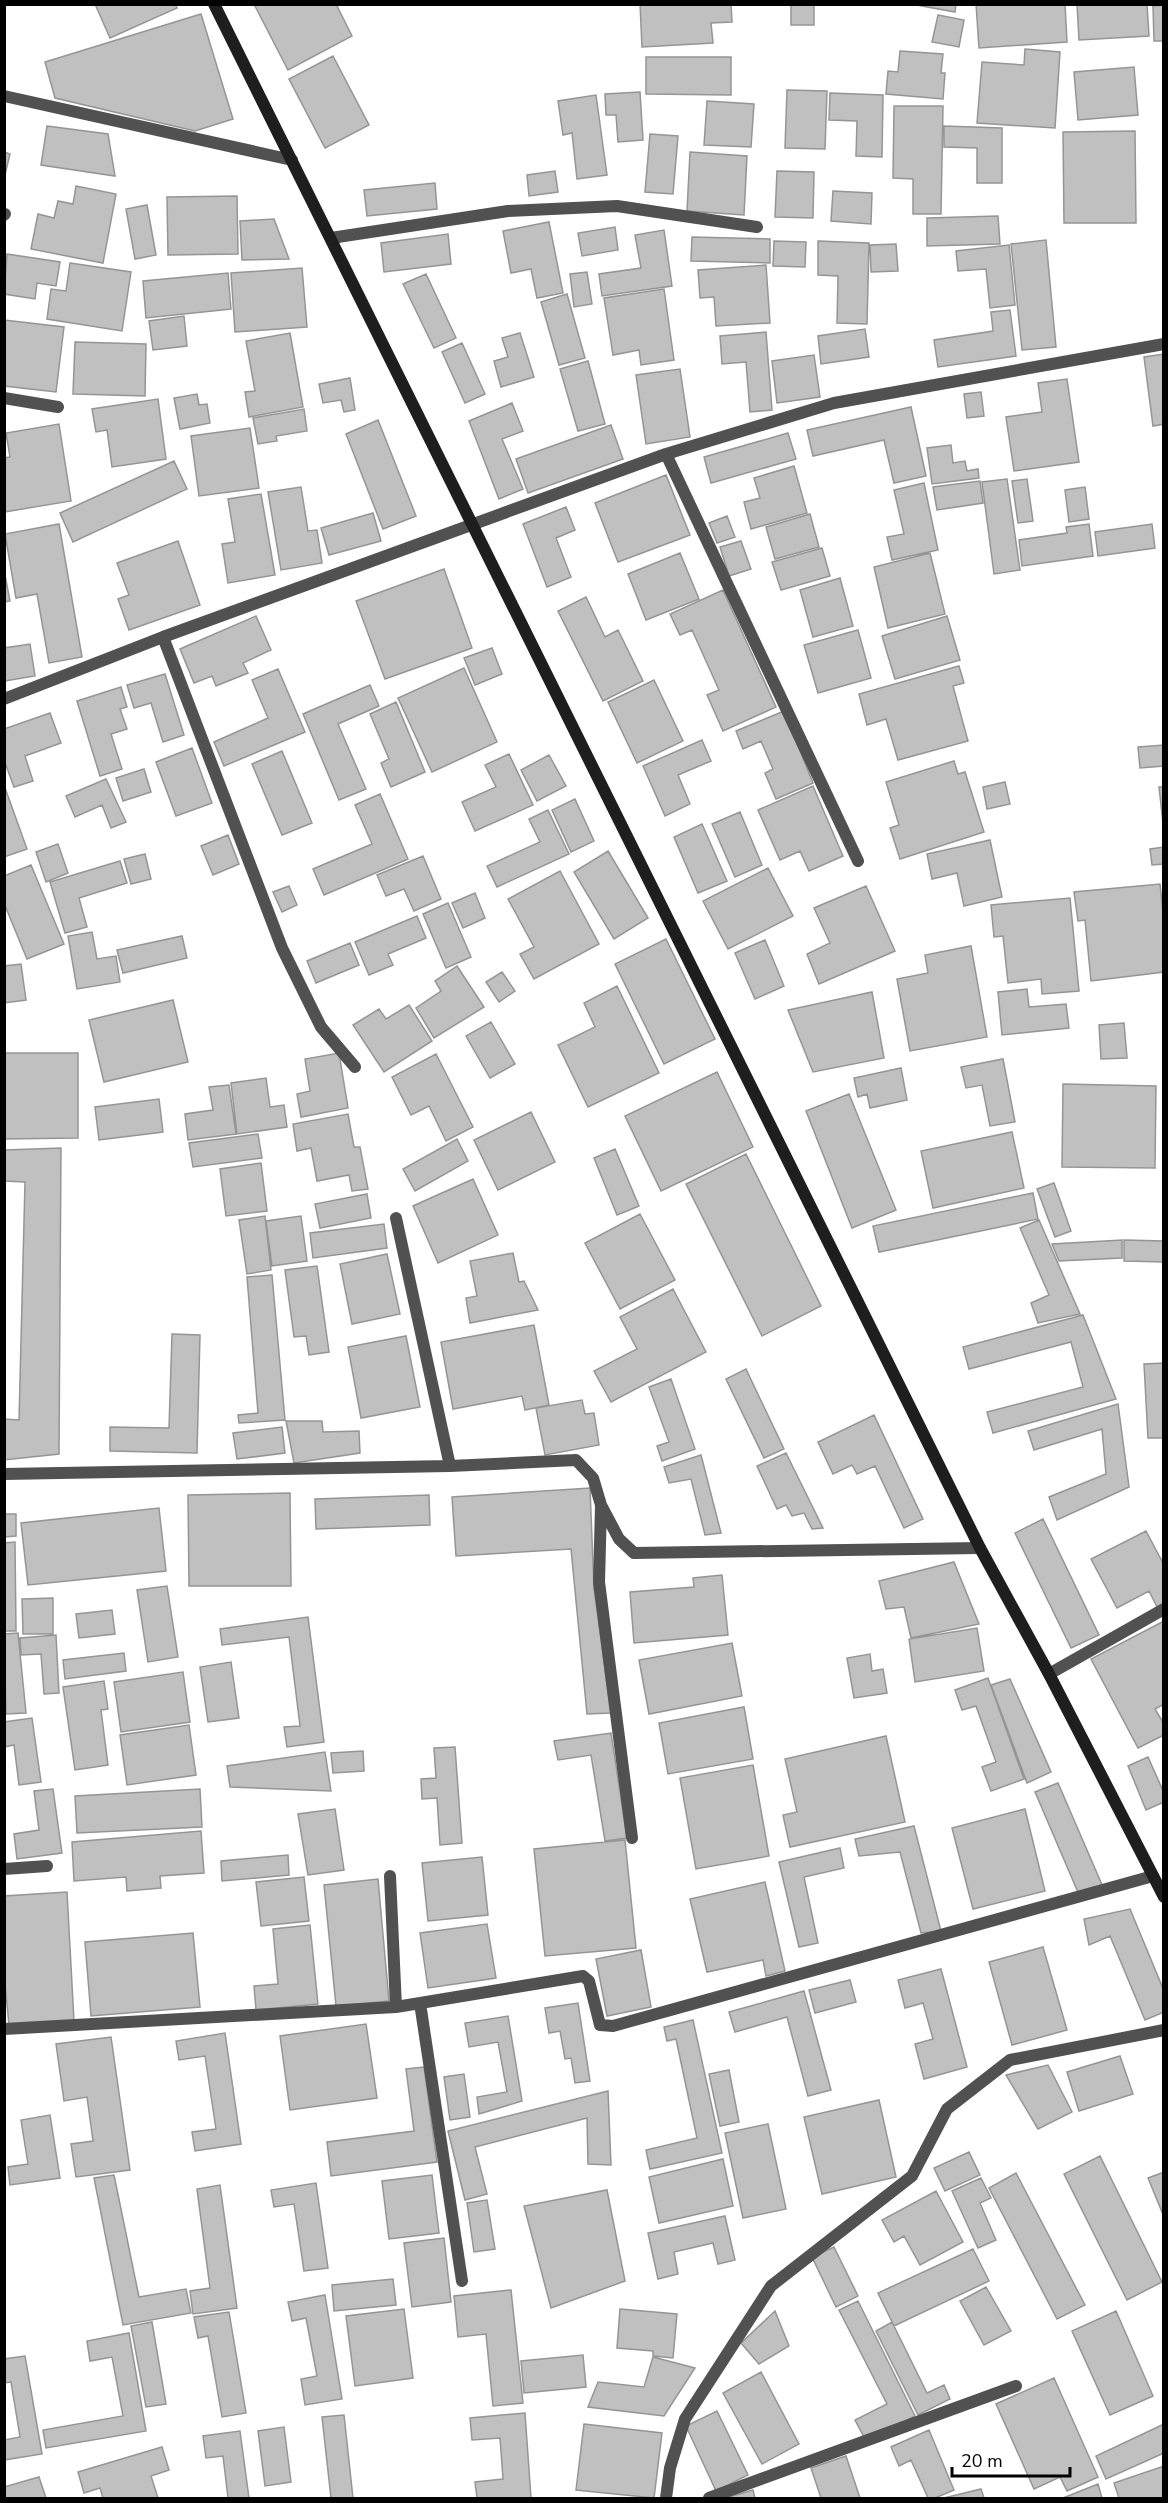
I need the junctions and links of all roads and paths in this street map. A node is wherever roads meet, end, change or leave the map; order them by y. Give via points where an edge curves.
1 (214, 4) edge
2 (4, 96) edge
3 (292, 160) junction
4 (757, 227) dead end
5 (331, 238) junction
6 (1164, 344) edge
7 (4, 398) edge
8 (58, 407) dead end
9 (666, 454) junction
10 (474, 525) junction
11 (163, 637) junction
12 (4, 699) edge
13 (858, 861) dead end
14 (355, 1067) dead end
15 (396, 1218) dead end
16 (450, 1466) junction
17 (4, 1474) edge
18 (601, 1505) junction
19 (980, 1548) junction
20 (1164, 1609) edge
21 (1048, 1674) junction
22 (632, 1838) dead end
23 (47, 1866) dead end
24 (4, 1869) edge
25 (390, 1876) dead end
26 (1153, 1876) junction
27 (1164, 1897) edge
28 (420, 2003) junction
29 (396, 2007) junction
30 (4, 2029) edge
31 (1164, 2030) edge
32 (462, 2282) dead end
33 (1017, 2386) dead end
34 (666, 2499) edge
35 (709, 2499) edge

1 - 3 street
2 - 3 street
3 - 5 street
4 - 5 street via 617,206 508,211
5 - 10 street
6 - 9 street via 834,403
7 - 8 street
9 - 10 street
9 - 13 street
10 - 11 street
10 - 19 street
11 - 12 street
11 - 14 street via 282,948 321,1027
15 - 16 street
16 - 17 street
16 - 18 street via 576,1460 593,1478
18 - 19 street via 619,1539 634,1553
18 - 22 street via 599,1582
19 - 21 street
20 - 21 street
21 - 26 street
23 - 24 street
25 - 29 street
26 - 27 street
26 - 28 street via 613,2026 600,2025 590,1981 584,1976
28 - 29 street
28 - 32 street
29 - 30 street
31 - 34 street via 1010,2060 947,2109 912,2176 771,2286 685,2419 670,2468
33 - 35 street

